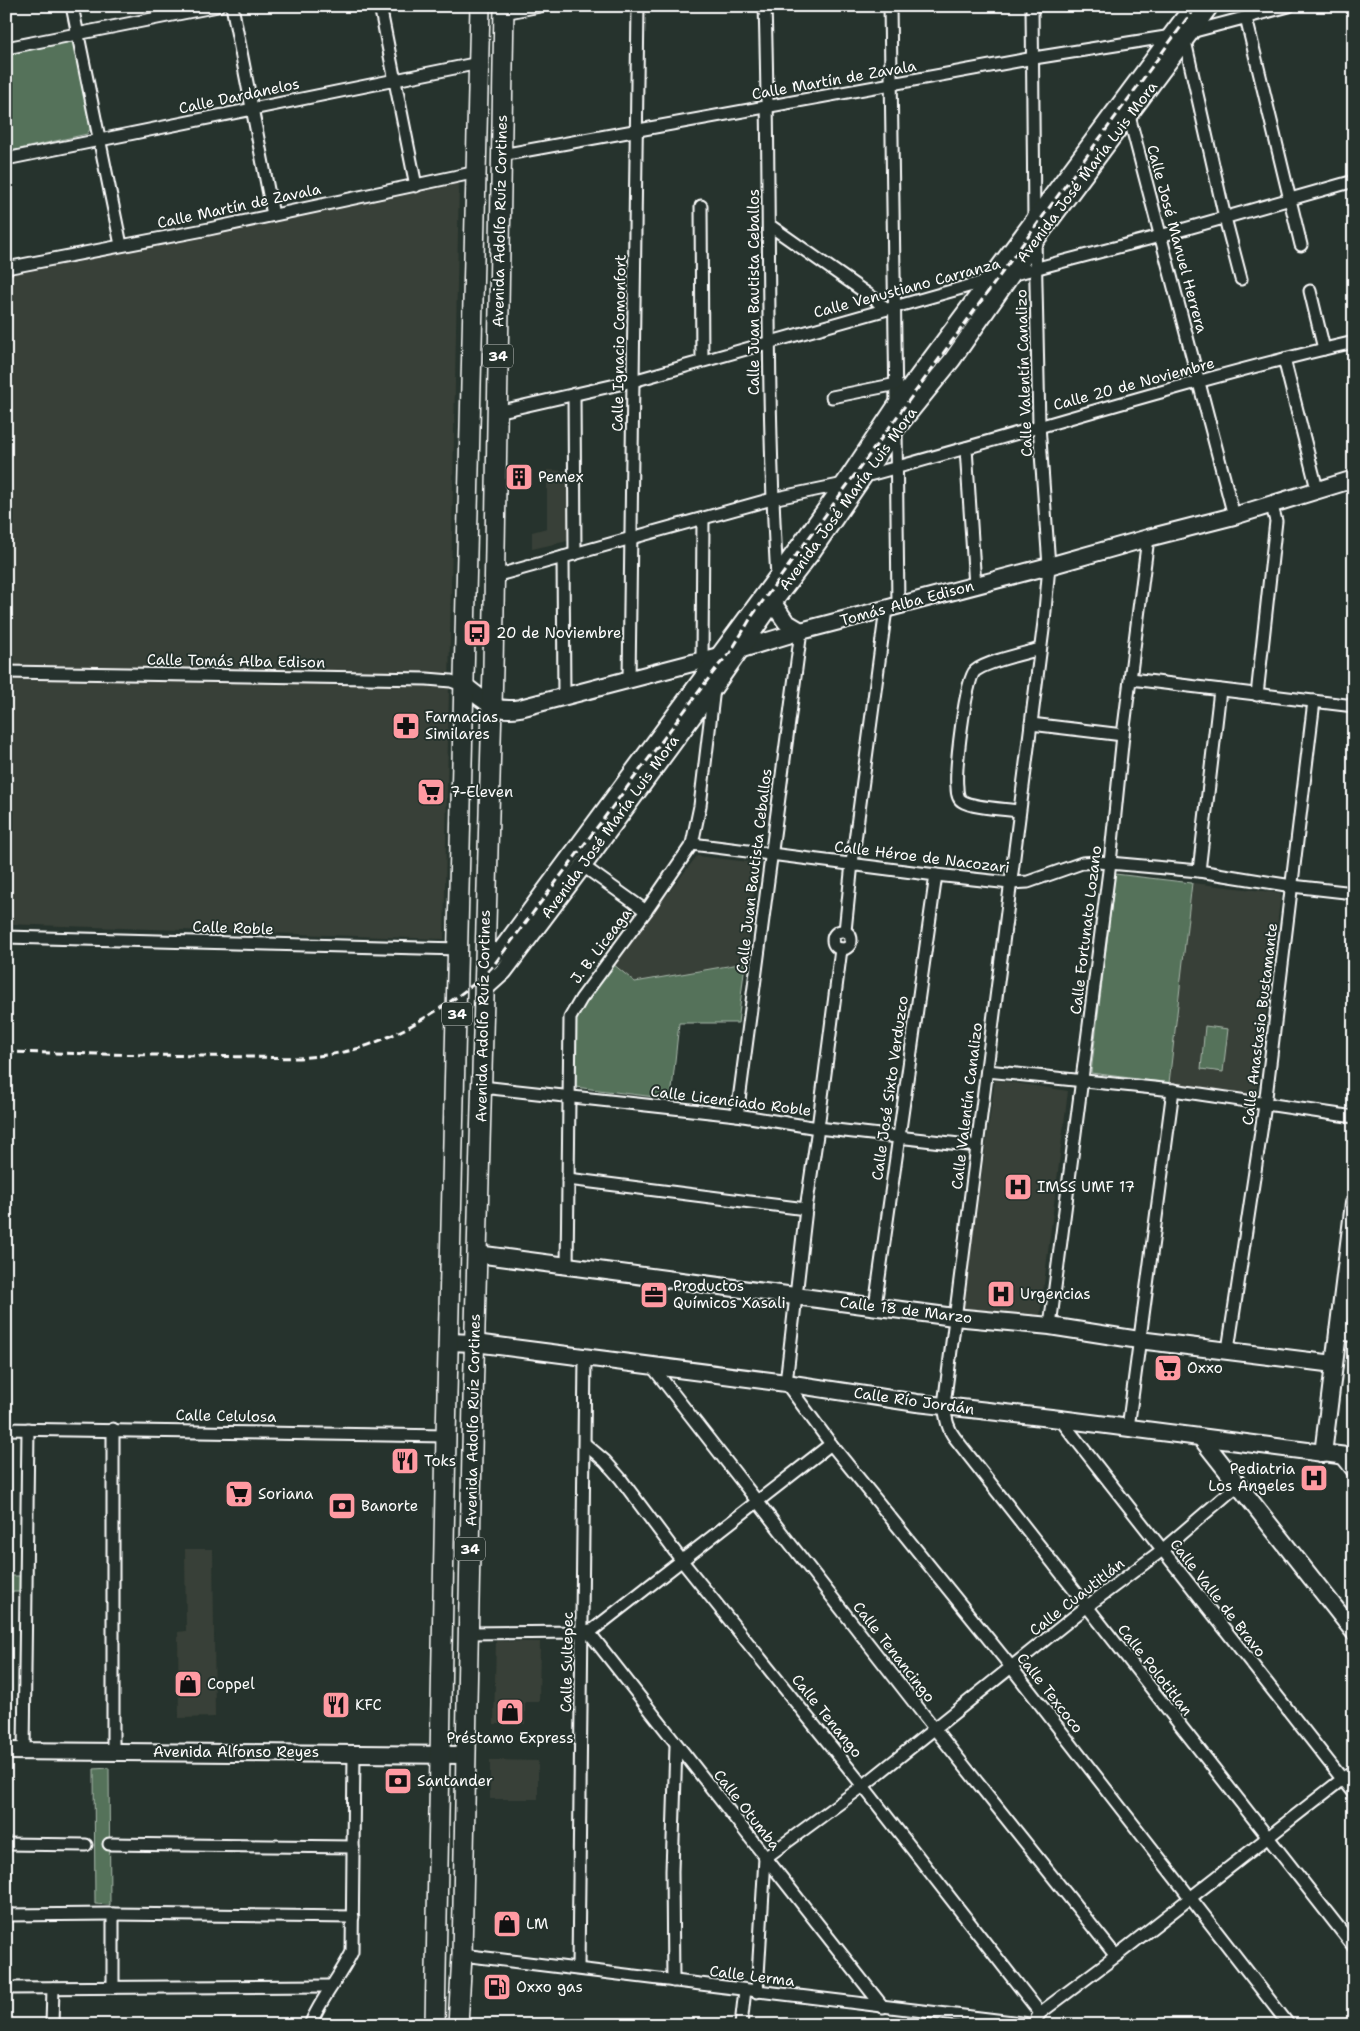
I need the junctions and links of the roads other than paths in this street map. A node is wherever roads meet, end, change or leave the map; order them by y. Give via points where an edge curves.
1 (72, 6) edge
2 (218, 6) edge
3 (232, 6) edge
4 (380, 6) edge
5 (480, 6) edge
6 (540, 6) edge
7 (638, 6) edge
8 (765, 6) edge
9 (890, 6) edge
10 (1032, 6) edge
11 (1210, 6) edge
12 (1289, 6) edge
13 (1190, 8) edge
14 (504, 10) edge
15 (1246, 18) junction
16 (78, 34) junction
17 (1183, 36) junction
18 (6, 48) edge
19 (1034, 58) junction
20 (479, 63) junction
21 (394, 80) junction
22 (893, 85) junction
23 (768, 106) junction
24 (252, 109) junction
25 (1129, 116) junction
26 (636, 130) junction
27 (100, 140) junction
28 (501, 155) junction
29 (6, 159) edge
30 (477, 172) junction
31 (1354, 181) edge
32 (416, 186) junction
33 (1290, 198) junction
34 (701, 206) dead end
35 (273, 214) junction
36 (1225, 218) junction
37 (1034, 219) junction
38 (769, 225) junction
39 (1160, 236) junction
40 (1035, 241) junction
41 (121, 245) junction
42 (1301, 245) dead end
43 (6, 268) edge
44 (1036, 268) junction
45 (1011, 275) junction
46 (991, 279) junction
47 (1241, 279) dead end
48 (1310, 291) dead end
49 (890, 307) junction
50 (768, 342) junction
51 (1354, 342) edge
52 (1324, 349) junction
53 (1284, 359) junction
54 (702, 361) junction
55 (633, 381) junction
56 (1200, 382) junction
57 (897, 384) junction
58 (574, 394) junction
59 (832, 397) dead end
60 (896, 406) junction
61 (497, 412) junction
62 (1039, 425) junction
63 (896, 429) junction
64 (966, 448) junction
65 (897, 467) junction
66 (865, 476) junction
67 (1354, 479) edge
68 (844, 484) junction
69 (1317, 490) junction
70 (772, 498) junction
71 (1271, 503) junction
72 (1234, 516) junction
73 (704, 519) junction
74 (631, 537) junction
75 (1148, 538) junction
76 (575, 554) junction
77 (563, 557) junction
78 (1050, 566) junction
79 (495, 576) junction
80 (777, 577) junction
81 (975, 586) junction
82 (773, 603) junction
83 (892, 607) junction
84 (801, 631) junction
85 (1040, 649) junction
86 (739, 651) junction
87 (719, 656) junction
88 (702, 661) junction
89 (6, 672) edge
90 (630, 680) junction
91 (1131, 680) junction
92 (465, 686) junction
93 (715, 686) junction
94 (1220, 690) junction
95 (1257, 695) junction
96 (564, 697) junction
97 (1314, 701) junction
98 (492, 706) junction
99 (1354, 706) edge
100 (1031, 724) junction
101 (1123, 735) junction
102 (1019, 811) junction
103 (692, 844) junction
104 (771, 854) junction
105 (852, 863) junction
106 (1110, 863) junction
107 (583, 866) junction
108 (1199, 871) junction
109 (936, 875) junction
110 (1010, 883) junction
111 (1292, 886) junction
112 (1354, 893) edge
113 (646, 911) junction
114 (6, 937) edge
115 (459, 949) junction
116 (484, 967) junction
117 (484, 990) junction
118 (987, 1071) junction
119 (1083, 1080) junction
120 (482, 1087) junction
121 (1173, 1090) junction
122 (569, 1097) junction
123 (1266, 1105) junction
124 (738, 1115) junction
125 (1354, 1117) edge
126 (818, 1128) junction
127 (898, 1137) junction
128 (977, 1146) junction
129 (568, 1179) junction
130 (1354, 1203) edge
131 (806, 1209) junction
132 (477, 1254) junction
133 (567, 1266) junction
134 (797, 1296) junction
135 (875, 1306) junction
136 (954, 1316) junction
137 (1050, 1326) junction
138 (1346, 1332) edge
139 (1139, 1340) junction
140 (448, 1342) junction
141 (475, 1342) junction
142 (1228, 1350) junction
143 (585, 1357) junction
144 (1334, 1364) junction
145 (651, 1365) junction
146 (786, 1382) junction
147 (944, 1405) junction
148 (1060, 1419) junction
149 (1128, 1428) junction
150 (6, 1429) edge
151 (28, 1429) junction
152 (114, 1429) junction
153 (446, 1436) junction
154 (1202, 1439) junction
155 (585, 1444) junction
156 (832, 1444) junction
157 (1323, 1454) junction
158 (1347, 1456) edge
159 (1354, 1473) edge
160 (1239, 1484) junction
161 (757, 1501) junction
162 (1161, 1551) junction
163 (682, 1561) junction
164 (1086, 1607) junction
165 (585, 1632) junction
166 (1354, 1632) edge
167 (468, 1633) junction
168 (1012, 1668) junction
169 (934, 1728) junction
170 (676, 1746) junction
171 (6, 1751) edge
172 (24, 1751) junction
173 (113, 1752) junction
174 (354, 1753) junction
175 (440, 1755) junction
176 (465, 1755) junction
177 (1354, 1770) edge
178 (1342, 1779) junction
179 (863, 1786) junction
180 (1354, 1794) edge
181 (1267, 1837) junction
182 (6, 1844) edge
183 (109, 1844) dead end
184 (86, 1845) dead end
185 (353, 1847) junction
186 (765, 1858) junction
187 (1191, 1897) junction
188 (114, 1914) junction
189 (6, 1915) edge
190 (353, 1917) junction
191 (1354, 1947) edge
192 (462, 1955) junction
193 (1116, 1956) junction
194 (578, 1968) junction
195 (674, 1981) junction
196 (331, 1986) junction
197 (113, 1987) junction
198 (6, 1988) edge
199 (53, 1988) junction
200 (745, 1990) junction
201 (757, 1992) junction
202 (883, 2007) junction
203 (1039, 2019) edge
204 (1033, 2024) edge
205 (52, 2025) edge
206 (310, 2025) edge
207 (435, 2025) edge
208 (458, 2025) edge
209 (741, 2025) edge
210 (1289, 2025) edge

1 - 16 street
2 - 16 street
3 - 24 street
4 - 21 street
5 - 20 main road, Avenida Adolfo Ruíz Cortines / 34
6 - 14 street
7 - 26 street, Calle Ignacio Comonfort
8 - 23 street, Calle Juan Bautista Ceballos
9 - 22 street
10 - 19 street, Calle Valentín Canalizo
11 - 17 street, Avenida José María Luis Mora
12 - 15 street, Calle Martín de Zavala
13 - 17 street, Avenida José María Luis Mora
14 - 28 main road, Avenida Adolfo Ruíz Cortines / 34
15 - 17 street, Calle Martín de Zavala
15 - 33 street
16 - 18 street
16 - 27 street
17 - 19 street, Calle Martín de Zavala
17 - 25 street, Avenida José María Luis Mora
17 - 36 street
17 - 37 street, Avenida José María Luis Mora
19 - 22 street, Calle Martín de Zavala
19 - 37 street, Calle Valentín Canalizo
20 - 21 street, Calle Dardanelos
20 - 30 main road, Avenida Adolfo Ruíz Cortines / 34
21 - 24 street, Calle Dardanelos
21 - 32 street
22 - 23 street, Calle Martín de Zavala
22 - 49 street
23 - 26 street, Calle Martín de Zavala
23 - 38 street, Calle Juan Bautista Ceballos
24 - 27 street, Calle Dardanelos
24 - 35 street
25 - 39 street, Calle José Manuel Herrera
25 - 40 street, Avenida José María Luis Mora
26 - 28 street, Calle Martín de Zavala
26 - 55 street, Calle Ignacio Comonfort
27 - 29 street, Calle Dardanelos
27 - 41 street
28 - 61 main road, Avenida Adolfo Ruíz Cortines / 34
30 - 32 street, Calle Martín de Zavala
30 - 92 main road, Avenida Adolfo Ruíz Cortines / 34
31 - 33 street, Calle Venustiano Carranza
32 - 35 street, Calle Martín de Zavala
33 - 36 street, Calle Venustiano Carranza
33 - 42 street
34 - 54 street
35 - 41 street, Calle Martín de Zavala
36 - 39 street, Calle Venustiano Carranza
36 - 47 street
37 - 40 street, Calle Valentín Canalizo
37 - 46 street, Avenida José María Luis Mora
38 - 49 street
38 - 50 street, Calle Juan Bautista Ceballos
39 - 44 street, Calle Venustiano Carranza
39 - 56 street, Calle José Manuel Herrera
40 - 44 street, Calle Valentín Canalizo
40 - 45 street, Avenida José María Luis Mora
41 - 43 street, Calle Martín de Zavala
44 - 45 street, Calle Venustiano Carranza
44 - 62 street, Calle Valentín Canalizo
45 - 46 street, Calle Venustiano Carranza
45 - 63 street, Avenida José María Luis Mora via 952,360
46 - 49 street, Calle Venustiano Carranza
46 - 60 street, Avenida José María Luis Mora
48 - 52 street
49 - 50 street, Calle Venustiano Carranza
49 - 57 street
50 - 54 street, Calle Venustiano Carranza
50 - 70 street, Calle Juan Bautista Ceballos
51 - 52 street, Calle 20 de Noviembre
52 - 53 street, Calle 20 de Noviembre
53 - 56 street, Calle 20 de Noviembre
53 - 69 street
54 - 55 street, Calle Venustiano Carranza
55 - 58 street, Calle Venustiano Carranza
55 - 74 street, Calle Ignacio Comonfort
56 - 62 street, Calle 20 de Noviembre
56 - 72 street, Calle José Manuel Herrera
57 - 59 street
57 - 60 street
58 - 61 street, Calle Venustiano Carranza
58 - 76 street
60 - 68 street, Avenida José María Luis Mora
61 - 79 main road, Avenida Adolfo Ruíz Cortines / 34
62 - 64 street, Calle 20 de Noviembre
62 - 78 street, Calle Valentín Canalizo
63 - 65 street
63 - 66 street, Avenida José María Luis Mora
64 - 65 street, Calle 20 de Noviembre
64 - 81 street
65 - 66 street, Calle 20 de Noviembre
65 - 83 street
66 - 82 street, Avenida José María Luis Mora
67 - 69 street, Tomás Alba Edison
68 - 70 street
68 - 80 street, Avenida José María Luis Mora
69 - 71 street, Tomás Alba Edison
70 - 73 street
70 - 80 street, Calle Juan Bautista Ceballos
71 - 72 street, Tomás Alba Edison
71 - 95 street via 1276,521
72 - 75 street, Tomás Alba Edison
73 - 74 street
73 - 88 street
74 - 76 street
74 - 90 street, Calle Ignacio Comonfort
75 - 78 street, Tomás Alba Edison
75 - 91 street, Calle Fortunato Lozano
76 - 77 street
77 - 79 street
77 - 96 street
78 - 81 street, Tomás Alba Edison
78 - 85 street, Calle Valentín Canalizo
79 - 98 main road, Avenida Adolfo Ruíz Cortines / 34
80 - 87 street, Avenida José María Luis Mora
81 - 83 street, Tomás Alba Edison
82 - 84 street via 786,622
82 - 86 street, Avenida José María Luis Mora
83 - 84 street, Tomás Alba Edison
83 - 105 street
84 - 86 street, Tomás Alba Edison
84 - 104 street, Calle Juan Bautista Ceballos
85 - 100 street, Calle Valentín Canalizo
85 - 102 street via 975,671 970,679 963,721 957,787 962,802
86 - 87 street, Tomás Alba Edison
86 - 93 street, Avenida José María Luis Mora
87 - 88 street, Tomás Alba Edison
87 - 93 street, J. B. Liceaga
87 - 116 street, Avenida José María Luis Mora via 502,949
88 - 90 street, Tomás Alba Edison
89 - 92 street, Calle Tomás Alba Edison via 434,680
90 - 96 street, Tomás Alba Edison
91 - 94 street
91 - 101 street, Calle Fortunato Lozano
92 - 98 street
92 - 115 main road, Avenida Adolfo Ruíz Cortines / 34
93 - 103 street, J. B. Liceaga
93 - 107 street, Avenida José María Luis Mora
94 - 95 street
94 - 108 street
95 - 97 street
96 - 98 street, Tomás Alba Edison via 510,710
97 - 99 street
97 - 111 street, Calle Anastasio Bustamante
98 - 116 main road, Avenida Adolfo Ruíz Cortines / 34
100 - 101 street
100 - 102 street, Calle Valentín Canalizo
101 - 106 street, Calle Fortunato Lozano
102 - 110 street, Calle Valentín Canalizo
103 - 104 street, Calle Héroe de Nacozari
103 - 113 street, J. B. Liceaga
104 - 105 street, Calle Héroe de Nacozari
104 - 124 street, Calle Juan Bautista Ceballos
105 - 109 street, Calle Héroe de Nacozari
105 - 126 street via 845,931 834,936 834,943 841,948
106 - 108 street, Calle Héroe de Nacozari
106 - 110 street, Calle Héroe de Nacozari via 1082,863 1028,882
106 - 119 street, Calle Fortunato Lozano
107 - 113 street
107 - 117 street, Avenida José María Luis Mora via 504,971
108 - 111 street, Calle Héroe de Nacozari
109 - 110 street, Calle Héroe de Nacozari
109 - 127 street, Calle José Sixto Verduzco
110 - 118 street, Calle Valentín Canalizo
111 - 112 street, Calle Héroe de Nacozari
111 - 123 street, Calle Anastasio Bustamante
113 - 122 street, J. B. Liceaga via 573,1010 569,1026
114 - 115 street, Calle Roble
115 - 140 main road, Avenida Adolfo Ruíz Cortines / 34
116 - 117 main road, Avenida Adolfo Ruíz Cortines / 34
117 - 120 main road, Avenida Adolfo Ruíz Cortines / 34
118 - 119 street
118 - 128 street, Calle Valentín Canalizo
119 - 121 street
119 - 137 street, Calle Fortunato Lozano
120 - 122 street, Calle Licenciado Roble
120 - 132 main road, Avenida Adolfo Ruíz Cortines / 34
121 - 123 street
121 - 139 street
122 - 124 street, Calle Licenciado Roble
122 - 129 street, J. B. Liceaga
123 - 125 street
123 - 142 street, Calle Anastasio Bustamante
124 - 126 street, Calle Licenciado Roble
126 - 127 street, Calle Licenciado Roble
126 - 131 street
127 - 128 street, Calle Licenciado Roble
127 - 135 street, Calle José Sixto Verduzco
128 - 136 street, Calle Valentín Canalizo
129 - 131 street
129 - 133 street, J. B. Liceaga
130 - 138 street
131 - 134 street
132 - 133 street, Calle 18 de Marzo
132 - 141 main road, Avenida Adolfo Ruíz Cortines / 34
133 - 134 street, Calle 18 de Marzo
134 - 135 street, Calle 18 de Marzo
134 - 146 street
135 - 136 street, Calle 18 de Marzo
136 - 137 street, Calle 18 de Marzo
136 - 147 street, Calle Valentín Canalizo
137 - 139 street, Calle 18 de Marzo
138 - 144 street
139 - 142 street, Calle 18 de Marzo
139 - 149 street
140 - 141 street, Calle Río Jordán
140 - 153 main road, Avenida Adolfo Ruíz Cortines / 34
141 - 143 street, Calle Río Jordán
141 - 167 main road, Avenida Adolfo Ruíz Cortines / 34
142 - 144 street, Calle 18 de Marzo
143 - 145 street, Calle Río Jordán
143 - 155 street, Calle Sultepec
144 - 157 street
145 - 146 street, Calle Río Jordán
145 - 161 street, Calle Tenancingo
146 - 147 street, Calle Río Jordán
146 - 156 street, Calle Texcoco
147 - 148 street, Calle Río Jordán
147 - 164 street, Calle Polotitlan via 949,1430
148 - 149 street, Calle Río Jordán
148 - 162 street, Calle Valle de Bravo
149 - 154 street, Calle Río Jordán
150 - 151 street, Calle Celulosa
151 - 152 street, Calle Celulosa
151 - 172 street
152 - 153 street, Calle Celulosa
152 - 173 street
153 - 175 main road, Avenida Adolfo Ruíz Cortines / 34
154 - 157 street, Calle Río Jordán
154 - 160 street
155 - 163 street, Calle Tenango via 620,1478
155 - 165 street, Calle Sultepec
156 - 161 street
156 - 168 street, Calle Texcoco
157 - 158 street, Calle Río Jordán
158 - 159 street
160 - 162 street, Calle Cuautitlán
160 - 166 street
161 - 163 street
161 - 169 street, Calle Tenancingo
162 - 164 street, Calle Cuautitlán
162 - 178 street, Calle Valle de Bravo
163 - 165 street via 609,1618
163 - 179 street, Calle Tenango
164 - 168 street, Calle Cuautitlán
164 - 181 street, Calle Polotitlan
165 - 167 street
165 - 170 street, Calle Otumba via 633,1687
165 - 194 street, Calle Sultepec
167 - 176 main road, Avenida Adolfo Ruíz Cortines / 34
168 - 169 street, Calle Cuautitlán
168 - 187 street, Calle Texcoco
169 - 179 street, Calle Cuautitlán
169 - 193 street, Calle Tenancingo
170 - 186 street, Calle Otumba
170 - 195 street via 672,1871
171 - 172 street, Avenida Alfonso Reyes
172 - 173 street, Avenida Alfonso Reyes
173 - 174 street, Avenida Alfonso Reyes
174 - 175 street, Avenida Alfonso Reyes
174 - 185 street
175 - 176 street, Avenida Alfonso Reyes
175 - 207 main road, Avenida Adolfo Ruíz Cortines / 34
176 - 192 main road, Avenida Adolfo Ruíz Cortines / 34
177 - 178 street
178 - 180 street, Calle Valle de Bravo
178 - 181 street
179 - 186 street, Calle Cuautitlán
179 - 203 street, Calle Tenango
181 - 187 street
181 - 191 street, Calle Polotitlan
182 - 184 street
183 - 185 street
185 - 190 street
186 - 201 street
186 - 202 street, Calle Otumba
187 - 193 street
187 - 210 street, Calle Texcoco
188 - 189 street
188 - 190 street
188 - 197 street
190 - 196 street via 352,1952
192 - 194 street, Calle Lerma
192 - 208 main road, Avenida Adolfo Ruíz Cortines / 34
193 - 203 street
194 - 195 street, Calle Lerma
195 - 200 street, Calle Lerma
196 - 197 street
196 - 206 street
197 - 199 street
198 - 199 street
199 - 205 street
200 - 201 street, Calle Lerma
200 - 209 street
201 - 202 street, Calle Lerma
202 - 204 street, Calle Lerma
203 - 204 street

